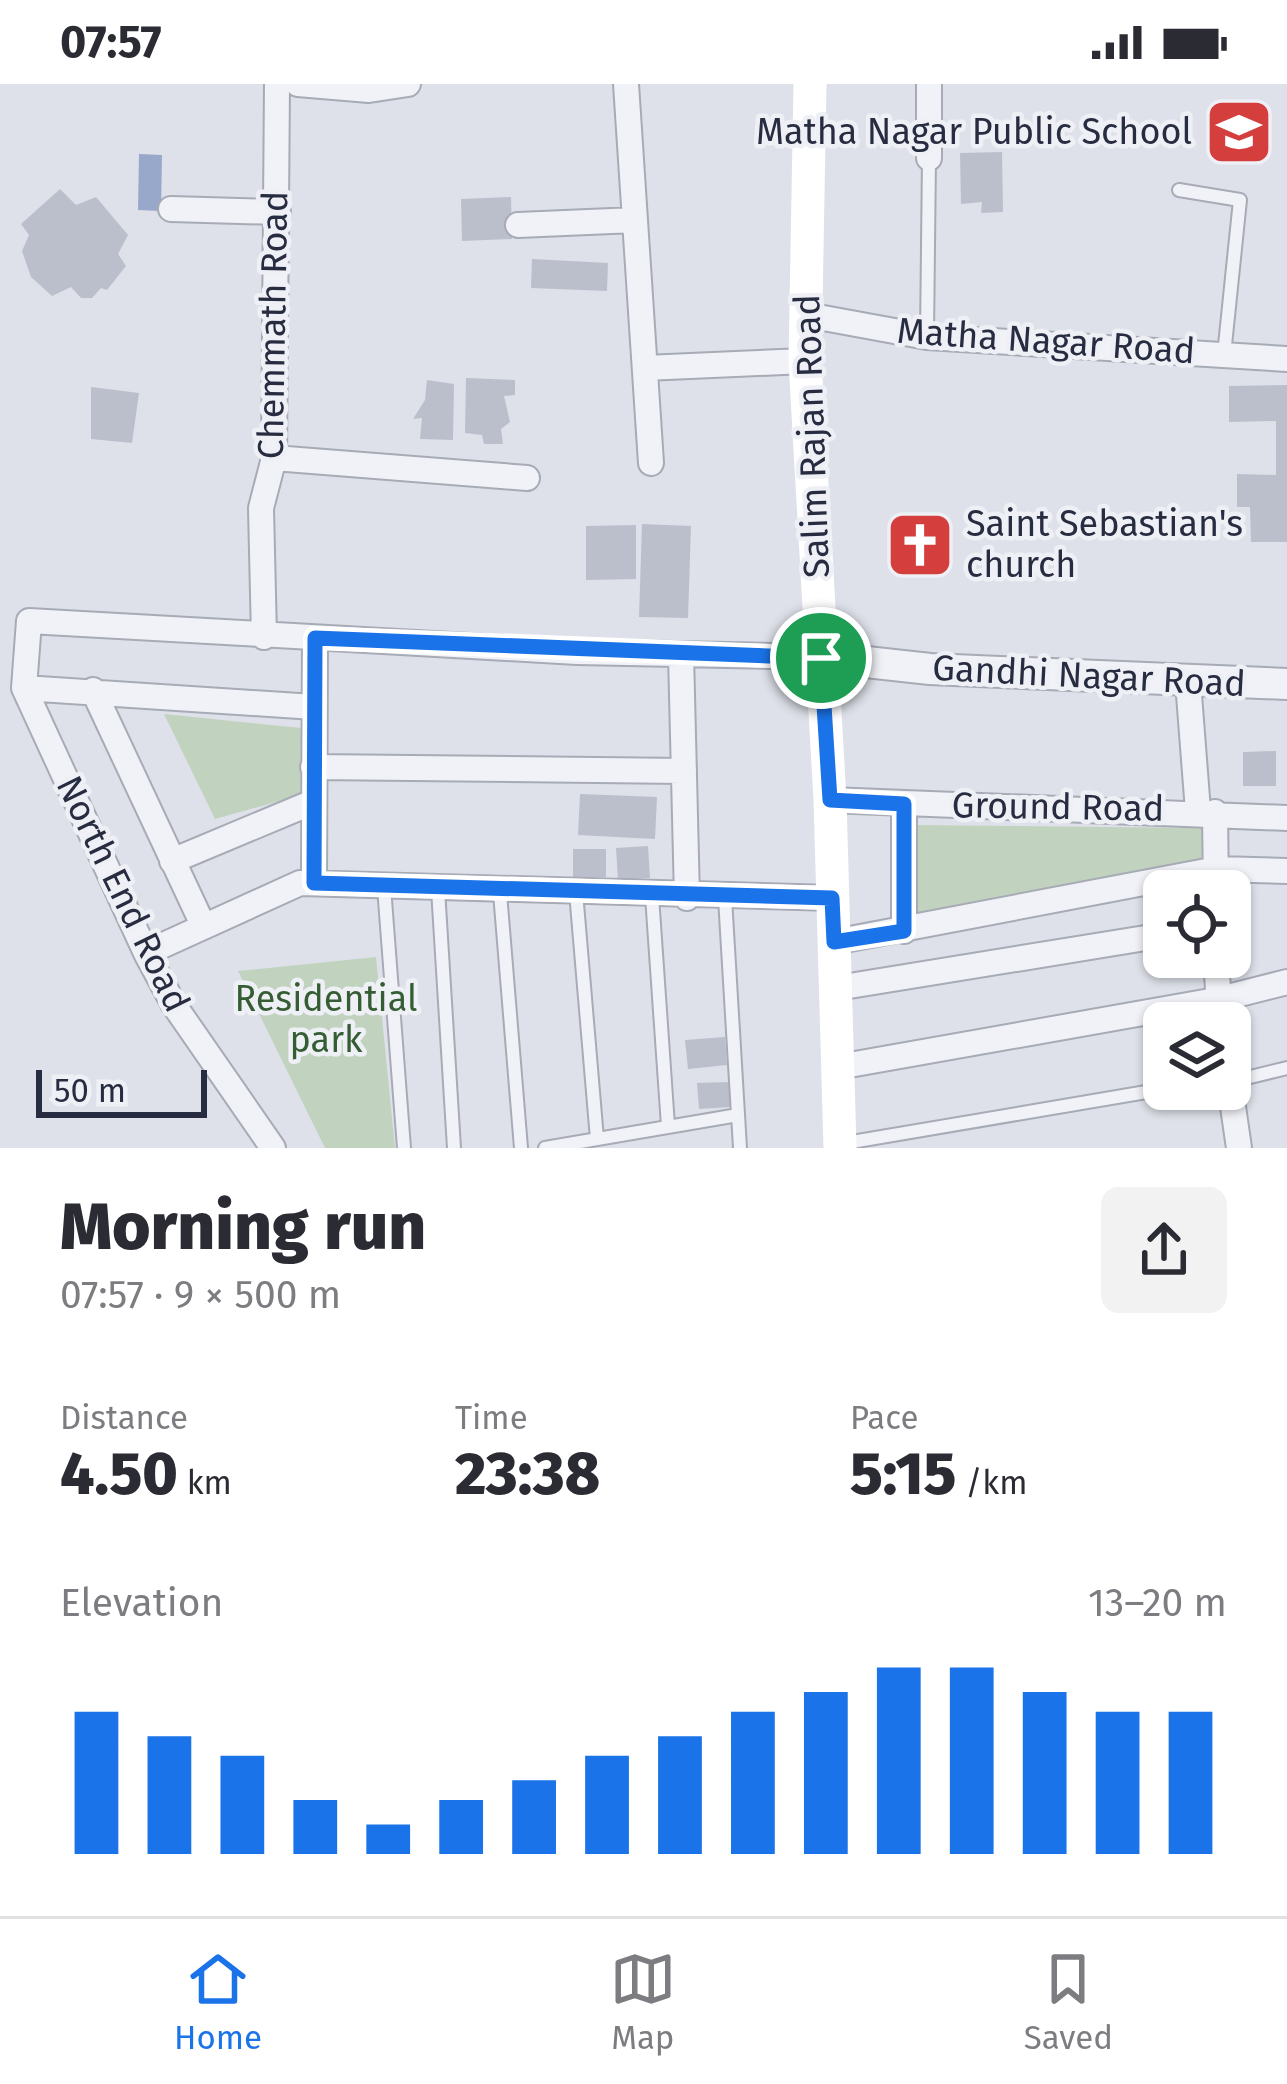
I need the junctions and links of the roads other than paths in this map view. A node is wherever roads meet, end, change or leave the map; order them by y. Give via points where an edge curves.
1 (277, 84) edge
2 (298, 84) edge
3 (408, 84) edge
4 (626, 84) edge
5 (810, 84) edge
6 (929, 84) edge
7 (929, 158) joint
8 (1179, 190) dead end
9 (171, 209) dead end
10 (278, 212) junction
11 (635, 220) junction
12 (518, 225) dead end
13 (807, 315) junction
14 (927, 337) junction
15 (1224, 355) junction
16 (1287, 359) edge
17 (805, 361) junction
18 (644, 368) junction
19 (274, 458) junction
20 (651, 464) dead end
21 (526, 478) dead end
22 (29, 621) joint
23 (264, 637) junction
24 (315, 638) junction
25 (681, 654) junction
26 (821, 658) junction
27 (1188, 682) junction
28 (1287, 683) edge
29 (24, 688) junction
30 (93, 690) junction
31 (314, 707) junction
32 (313, 766) junction
33 (684, 771) junction
34 (830, 800) junction
35 (313, 802) junction
36 (904, 804) junction
37 (1207, 811) junction
38 (1287, 818) edge
39 (172, 861) junction
40 (1216, 870) edge
41 (1287, 871) edge
42 (1251, 876) edge
43 (314, 883) junction
44 (384, 887) junction
45 (438, 889) junction
46 (576, 892) junction
47 (1143, 892) edge
48 (500, 893) junction
49 (652, 896) junction
50 (687, 898) junction
51 (725, 898) junction
52 (832, 898) junction
53 (203, 925) junction
54 (904, 931) junction
55 (1143, 938) edge
56 (834, 942) junction
57 (146, 953) junction
58 (1287, 982) edge
59 (837, 988) junction
60 (1239, 1002) edge
61 (1143, 1022) edge
62 (838, 1067) junction
63 (1287, 1068) edge
64 (1251, 1078) edge
65 (1143, 1093) edge
66 (1234, 1110) edge
67 (738, 1114) junction
68 (668, 1126) junction
69 (597, 1138) junction
70 (840, 1146) edge
71 (274, 1148) edge
72 (404, 1148) edge
73 (454, 1148) edge
74 (521, 1148) edge
75 (544, 1148) edge
76 (740, 1148) edge
77 (1239, 1148) edge

1 - 10 street, Chemmath Road
2 - 3 street via 369,91
4 - 11 street
5 - 13 main road, Salim Rajan Road
6 - 7 street
7 - 14 lane
8 - 15 lane via 1240,200
9 - 10 street
10 - 19 street, Chemmath Road
11 - 12 street
11 - 18 street
13 - 14 street, Matha Nagar Road
13 - 17 main road, Salim Rajan Road
14 - 15 street, Matha Nagar Road
15 - 16 street, Matha Nagar Road
17 - 18 street
17 - 26 main road, Salim Rajan Road
18 - 20 street
19 - 21 street
19 - 23 street, Chemmath Road via 261,508
22 - 23 street, Gandhi Nagar Road
22 - 29 street, North End Road
23 - 24 street, Gandhi Nagar Road
24 - 25 street, Gandhi Nagar Road
24 - 31 street
25 - 26 street, Gandhi Nagar Road
25 - 33 street
26 - 27 street, Gandhi Nagar Road
26 - 34 main road, Salim Rajan Road
27 - 28 street, Gandhi Nagar Road
27 - 37 street
29 - 30 street
29 - 57 street, North End Road
30 - 31 street
30 - 39 street
31 - 32 street
32 - 33 street
32 - 35 street
33 - 50 street
34 - 36 street, Ground Road
34 - 52 main road, Salim Rajan Road
35 - 39 street
35 - 43 street
36 - 37 street, Ground Road
36 - 54 street
37 - 38 street, Ground Road
37 - 40 street
39 - 53 street
41 - 42 street
43 - 44 street
43 - 53 street
44 - 45 street
44 - 72 lane
45 - 48 street
45 - 73 lane
46 - 48 street
46 - 49 street
46 - 69 lane
47 - 54 street
48 - 74 lane
49 - 50 street
49 - 68 lane
50 - 51 street
51 - 52 street
51 - 67 lane
52 - 56 main road, Salim Rajan Road
53 - 57 street
54 - 56 street
55 - 59 street
56 - 59 main road, Salim Rajan Road
57 - 71 street, North End Road
58 - 60 street
59 - 62 main road, Salim Rajan Road
61 - 62 street
62 - 70 main road, Salim Rajan Road
63 - 64 lane
65 - 70 lane
66 - 77 street
67 - 68 lane
67 - 76 lane
68 - 69 lane
69 - 75 lane

